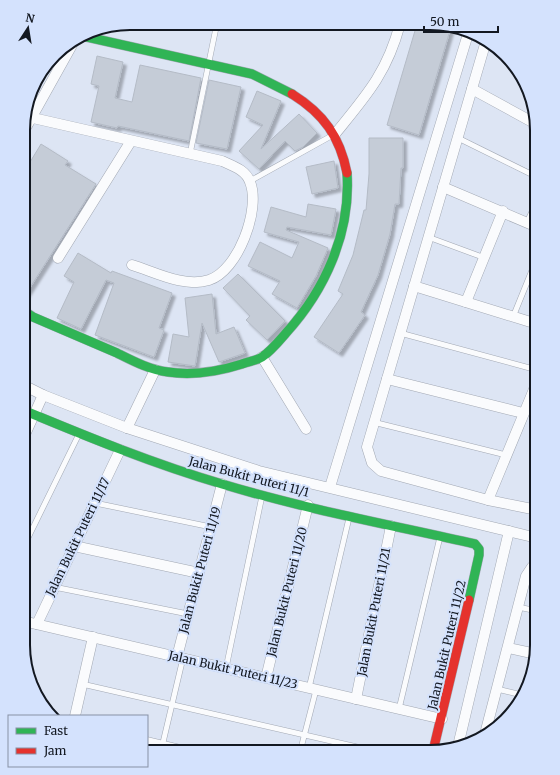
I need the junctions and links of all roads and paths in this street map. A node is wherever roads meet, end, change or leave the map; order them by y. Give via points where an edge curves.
1 (216, 30) edge
2 (398, 30) edge
3 (94, 37) edge
4 (467, 38) edge
5 (485, 46) edge
6 (66, 53) edge
7 (208, 66) junction
8 (472, 89) junction
9 (33, 118) junction
10 (529, 120) edge
11 (31, 121) edge
12 (335, 134) junction
13 (458, 138) junction
14 (131, 141) junction
15 (190, 154) junction
16 (530, 174) edge
17 (250, 181) junction
18 (443, 187) junction
19 (503, 211) junction
20 (530, 216) edge
21 (527, 222) junction
22 (530, 224) edge
23 (428, 237) junction
24 (58, 258) dead end
25 (485, 258) junction
26 (132, 265) dead end
27 (530, 275) edge
28 (414, 286) junction
29 (466, 302) junction
30 (30, 315) edge
31 (513, 316) junction
32 (530, 322) edge
33 (400, 333) junction
34 (262, 357) junction
35 (530, 368) edge
36 (155, 370) junction
37 (387, 379) junction
38 (30, 388) edge
39 (43, 395) junction
40 (530, 405) edge
41 (523, 413) junction
42 (30, 414) edge
43 (35, 416) junction
44 (373, 422) junction
45 (30, 426) edge
46 (127, 428) junction
47 (306, 429) dead end
48 (79, 434) junction
49 (120, 450) junction
50 (506, 455) junction
51 (222, 484) junction
52 (330, 487) junction
53 (262, 495) junction
54 (488, 500) junction
55 (95, 503) junction
56 (308, 505) junction
57 (530, 506) edge
58 (349, 516) junction
59 (392, 526) junction
60 (211, 527) junction
61 (509, 531) junction
62 (30, 534) edge
63 (440, 536) junction
64 (530, 536) edge
65 (475, 544) joint
66 (74, 546) junction
67 (530, 570) edge
68 (199, 573) junction
69 (54, 587) junction
70 (518, 607) junction
71 (530, 610) edge
72 (188, 614) junction
73 (30, 622) edge
74 (37, 624) junction
75 (93, 637) junction
76 (508, 648) junction
77 (530, 653) edge
78 (180, 658) junction
79 (226, 668) junction
80 (266, 678) junction
81 (82, 684) junction
82 (312, 689) junction
83 (497, 689) junction
84 (517, 694) edge
85 (356, 699) junction
86 (172, 705) junction
87 (399, 709) junction
88 (75, 715) edge
89 (442, 719) junction
90 (488, 727) edge
91 (304, 735) junction
92 (459, 741) edge
93 (163, 745) edge
94 (302, 745) edge
95 (348, 745) edge
96 (435, 745) edge

1 - 7 lane
2 - 12 street via 388,61 372,89
3 - 7 street
4 - 52 street
5 - 8 street
6 - 9 street
7 - 12 street via 252,74 275,84 299,97
7 - 15 lane
8 - 10 street
8 - 13 street
9 - 11 street
9 - 14 street
12 - 17 lane
12 - 34 street via 348,175 345,210 333,258 310,305 288,332
13 - 16 lane
13 - 18 street
14 - 15 street
14 - 24 street
15 - 17 street via 222,161 240,169
17 - 26 street via 253,200 249,226 231,262 221,273 210,280 194,282 178,280
18 - 19 street
18 - 23 street
19 - 21 street
19 - 25 street
20 - 21 lane
21 - 22 street
23 - 25 lane
23 - 28 street
25 - 29 street
27 - 31 lane
28 - 29 street
28 - 33 street
29 - 31 street
30 - 36 street
31 - 32 street
33 - 35 lane
33 - 37 street
34 - 36 street via 207,375
34 - 47 street
36 - 46 street
37 - 41 street
37 - 44 street
38 - 39 street
39 - 43 street
39 - 46 street
40 - 41 street
41 - 50 street
42 - 43 street, Jalan Bukit Puteri 11/1
43 - 45 street
43 - 48 street, Jalan Bukit Puteri 11/1
44 - 50 lane
44 - 54 street via 367,447 368,455 372,464 381,471
46 - 52 street via 259,471
48 - 49 street, Jalan Bukit Puteri 11/1
48 - 62 lane
49 - 51 street, Jalan Bukit Puteri 11/1
49 - 55 street, Jalan Bukit Puteri 11/17
50 - 54 street
51 - 53 street, Jalan Bukit Puteri 11/1
51 - 60 street, Jalan Bukit Puteri 11/19
52 - 61 street
53 - 56 street, Jalan Bukit Puteri 11/1
53 - 79 lane
54 - 57 street
55 - 60 lane
55 - 66 street, Jalan Bukit Puteri 11/17
56 - 58 street, Jalan Bukit Puteri 11/1
56 - 80 street, Jalan Bukit Puteri 11/20
58 - 59 street, Jalan Bukit Puteri 11/1
58 - 82 lane
59 - 63 street, Jalan Bukit Puteri 11/1
59 - 85 street, Jalan Bukit Puteri 11/21
60 - 68 street, Jalan Bukit Puteri 11/19
61 - 64 street
61 - 92 street
63 - 65 street, Jalan Bukit Puteri 11/1
63 - 87 lane
65 - 89 street, Jalan Bukit Puteri 11/22 via 480,555
66 - 68 street
66 - 69 street, Jalan Bukit Puteri 11/17
67 - 70 street
68 - 72 street, Jalan Bukit Puteri 11/19
69 - 72 lane
69 - 74 street, Jalan Bukit Puteri 11/17
70 - 71 lane
70 - 76 street
72 - 78 street, Jalan Bukit Puteri 11/19
73 - 74 street, Jalan Bukit Puteri 11/23
74 - 75 street, Jalan Bukit Puteri 11/23
75 - 78 street, Jalan Bukit Puteri 11/23
75 - 81 street
76 - 77 street
76 - 83 street
78 - 79 street, Jalan Bukit Puteri 11/23
78 - 86 lane
79 - 80 street, Jalan Bukit Puteri 11/23
80 - 82 street, Jalan Bukit Puteri 11/23
81 - 86 lane
81 - 88 street
82 - 85 street, Jalan Bukit Puteri 11/23
82 - 91 lane
83 - 84 lane
83 - 90 street
85 - 87 street, Jalan Bukit Puteri 11/23
86 - 91 lane
86 - 93 lane
87 - 89 street, Jalan Bukit Puteri 11/23
89 - 96 street, Jalan Bukit Puteri 11/22
91 - 94 lane
91 - 95 lane

